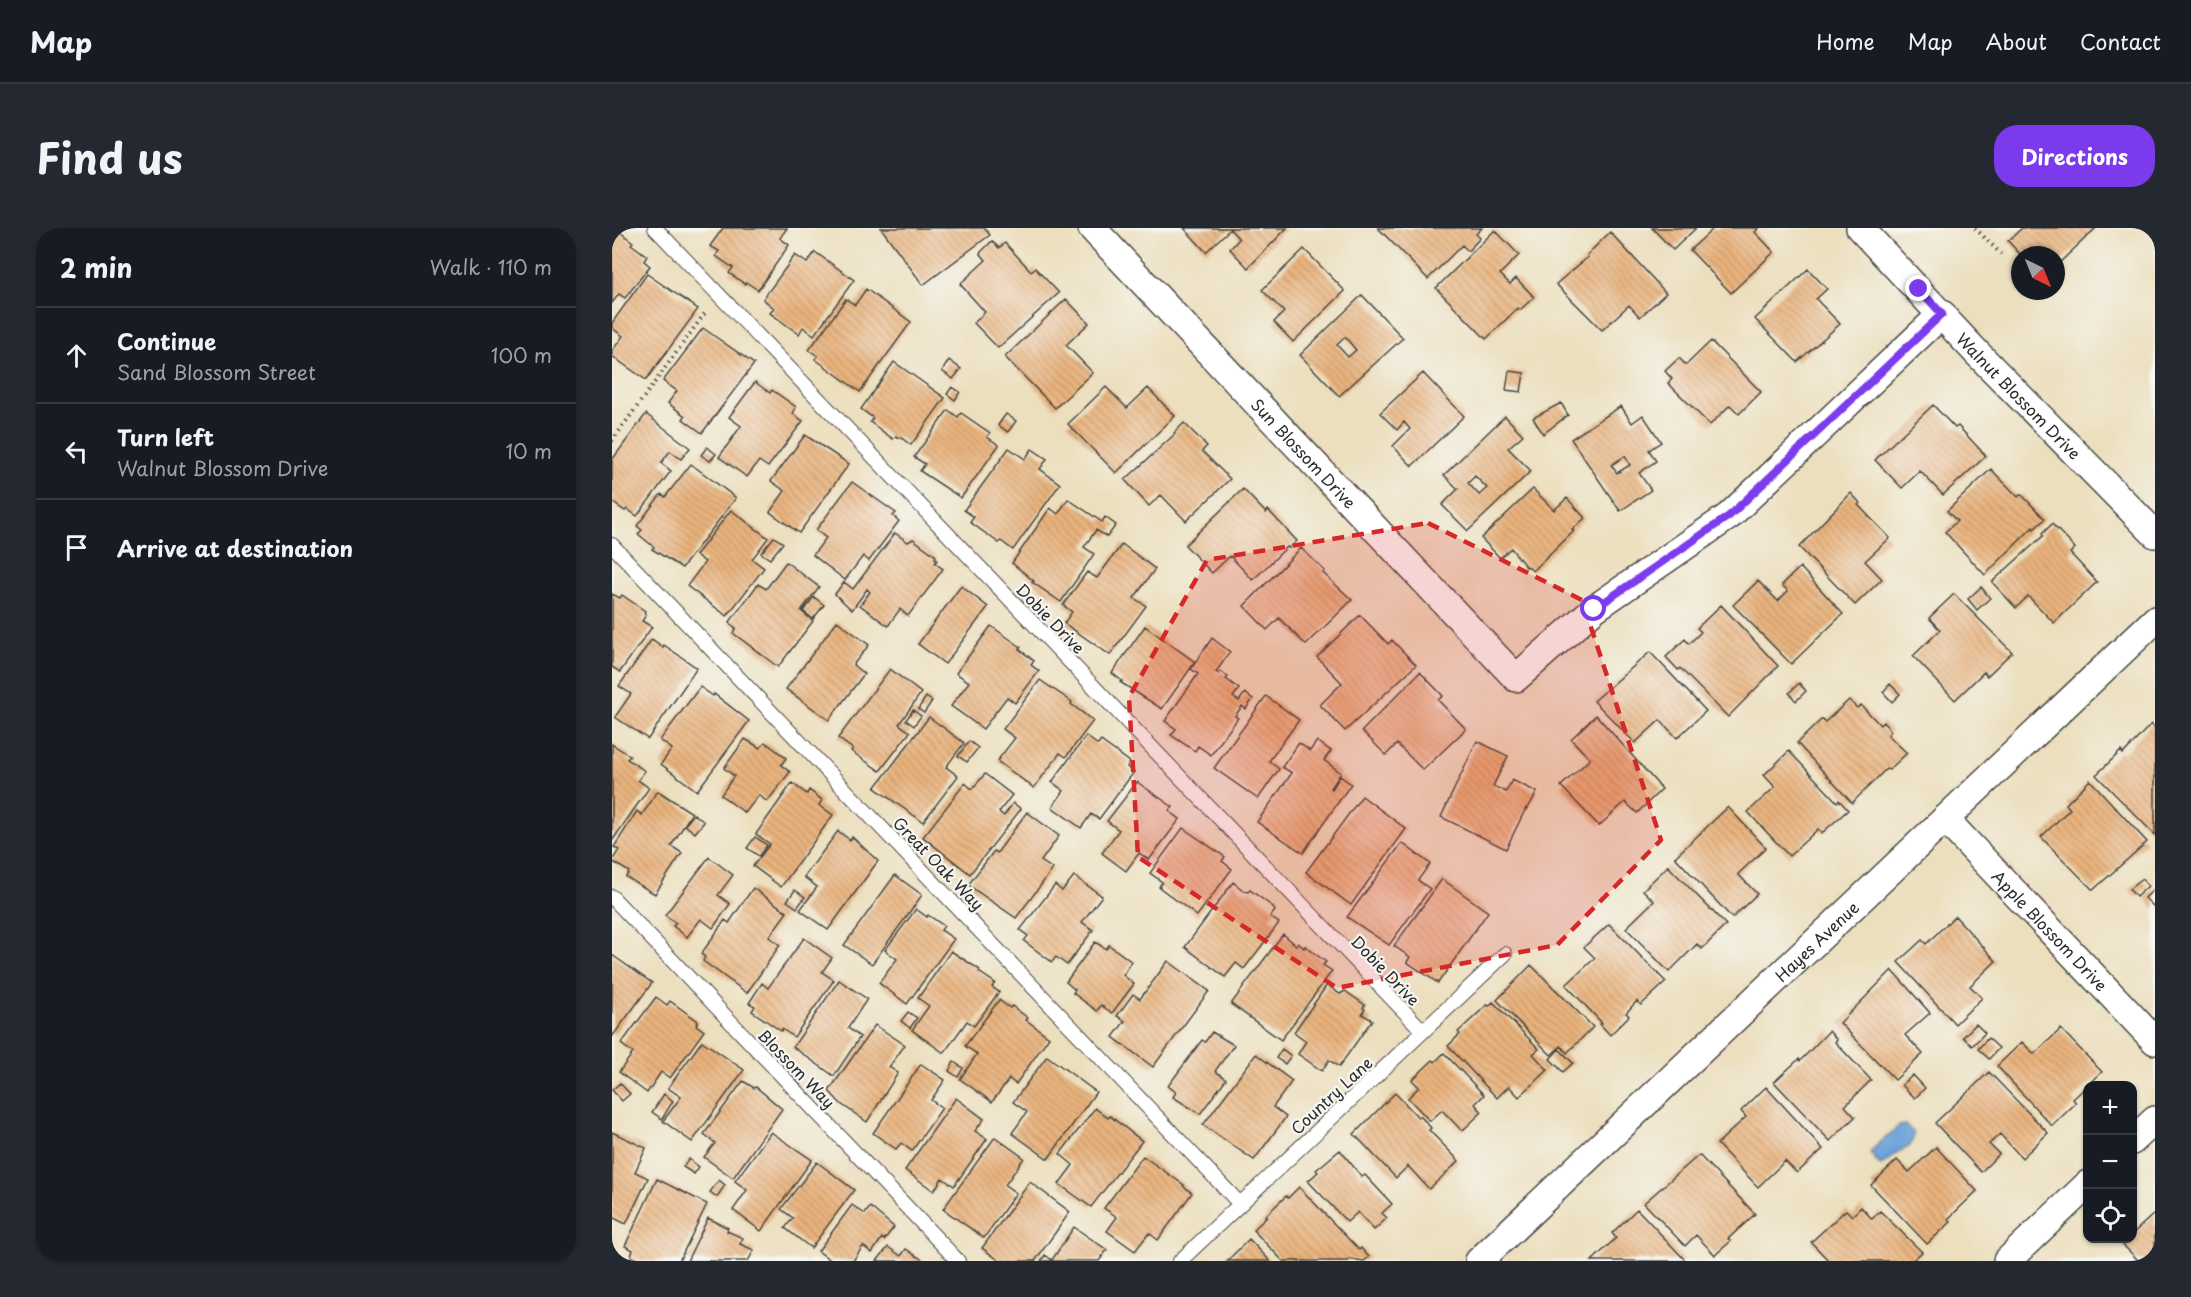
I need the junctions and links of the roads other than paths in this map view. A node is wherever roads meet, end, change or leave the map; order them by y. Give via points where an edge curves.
1 (655, 228) edge
2 (1092, 228) edge
3 (1860, 228) edge
4 (1942, 314) junction
5 (2155, 534) edge
6 (612, 545) edge
7 (2155, 620) edge
8 (1945, 819) junction
9 (612, 897) edge
10 (1505, 954) dead end
11 (1423, 1031) junction
12 (2155, 1041) edge
13 (2155, 1120) edge
14 (2137, 1138) edge
15 (2083, 1189) edge
16 (1240, 1204) junction
17 (958, 1261) edge
18 (1180, 1261) edge
19 (1479, 1261) edge
20 (2007, 1261) edge

1 - 11 lane, Dobie Drive
2 - 4 street, Sun Blossom Drive via 1516,678 1594,609 1729,516
3 - 4 street, Walnut Blossom Drive
4 - 5 street, Walnut Blossom Drive
6 - 16 lane, Great Oak Way
7 - 8 street, Hayes Avenue
8 - 12 street, Apple Blossom Drive
8 - 19 street, Hayes Avenue
9 - 17 lane, Blossom Way
10 - 11 lane, Country Lane
11 - 16 lane, Country Lane
13 - 14 street
15 - 20 street
16 - 18 lane, Country Lane

